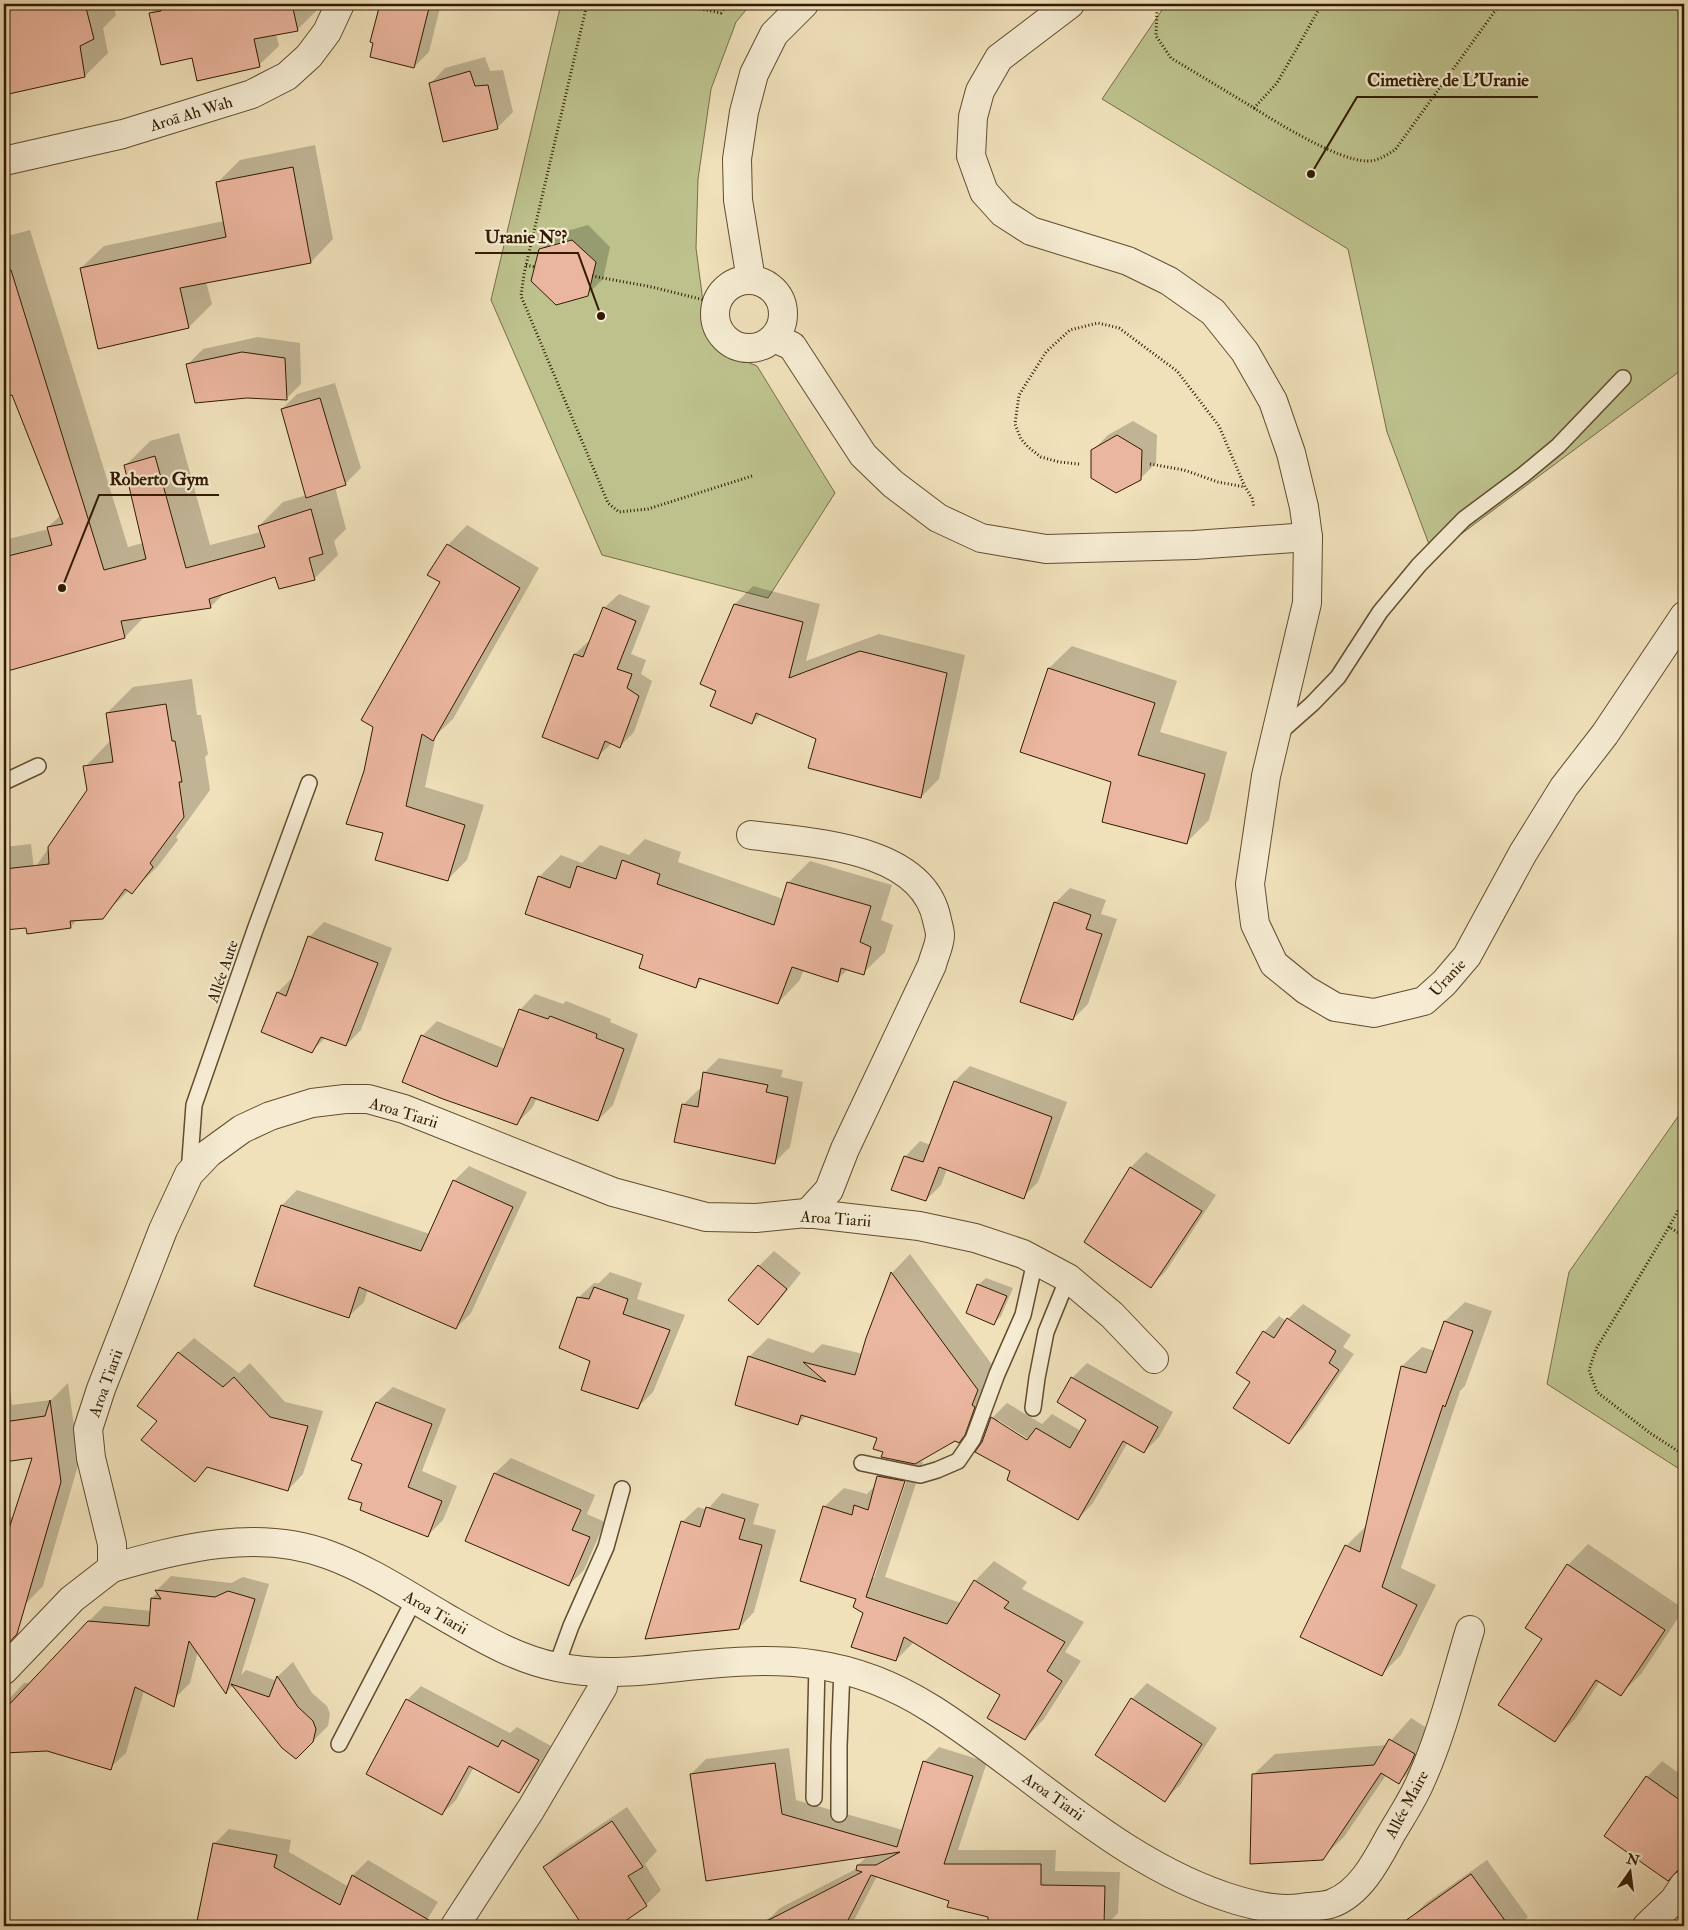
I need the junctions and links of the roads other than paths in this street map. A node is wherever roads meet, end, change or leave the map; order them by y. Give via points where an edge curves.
1 (340, 4) edge
2 (804, 4) edge
3 (1070, 4) edge
4 (4, 161) edge
5 (751, 280) junction
6 (774, 338) junction
7 (1623, 378) dead end
8 (1308, 537) junction
9 (1684, 616) edge
10 (1275, 736) junction
11 (38, 766) dead end
12 (4, 782) edge
13 (309, 784) dead end
14 (751, 835) dead end
15 (189, 1174) junction
16 (808, 1214) junction
17 (1035, 1260) junction
18 (1068, 1278) junction
19 (1154, 1359) dead end
20 (1033, 1408) dead end
21 (862, 1463) dead end
22 (622, 1489) dead end
23 (112, 1568) junction
24 (414, 1600) junction
25 (1470, 1630) dead end
26 (830, 1666) junction
27 (556, 1667) junction
28 (4, 1670) edge
29 (604, 1672) junction
30 (339, 1744) dead end
31 (814, 1798) dead end
32 (839, 1814) dead end
33 (1684, 1885) edge
34 (1273, 1908) joint
35 (455, 1926) edge
36 (1648, 1926) edge

1 - 4 street, Aroā Ah Wah via 309,56 287,76 252,94 123,134
2 - 5 street via 774,34 754,74 744,112 737,159 738,192
3 - 8 street, Uranie via 998,58 980,91 973,117 971,156 984,192 1003,213 1030,231 1128,261 1170,281 1213,312 1245,352 1273,401 1291,453
5 - 6 street via 764,283 781,301 781,327
5 - 6 street via 730,286 716,303 715,318 720,332 732,343 746,348 761,346
6 - 8 street via 792,346 863,454 893,484 938,518 981,538 1046,548 1194,545
7 - 10 lane via 1558,446 1464,519 1419,565 1380,612 1338,677
8 - 10 street, Uranie via 1307,603
9 - 10 street, Uranie via 1605,734 1564,787 1466,956 1424,1001 1374,1013 1336,1006 1306,990 1274,964 1255,924 1250,884
11 - 12 lane
13 - 15 lane, Allée Aute via 194,1105
14 - 16 street via 835,846 878,858 907,874 924,891 935,909 940,935 932,965 845,1149 829,1190
15 - 16 street, Aroa Tiarii via 209,1153 242,1128 270,1116 312,1103 368,1100 404,1109 613,1192 706,1217
15 - 23 street, Aroa Tiarii via 163,1230 88,1429 91,1458 112,1544
16 - 17 street, Aroa Tiarii via 919,1226 975,1238
17 - 18 street, Aroa Tiarii
17 - 21 lane via 1023,1314 973,1440 958,1461 920,1475
18 - 19 street, Aroa Tiarii via 1112,1315
18 - 20 lane via 1046,1332
22 - 27 lane via 606,1548
23 - 24 street, Aroa Tiarii via 195,1546 235,1542 280,1543 326,1553 365,1570
23 - 28 street, Aroa Tiarii via 72,1600
24 - 27 street, Aroa Tiarii via 495,1645
24 - 30 lane
25 - 34 street, Allée Maire via 1421,1781 1374,1866 1352,1891 1333,1903 1296,1909
26 - 29 street, Aroa Tiarii via 791,1661 751,1661
26 - 31 lane
26 - 32 lane via 839,1746
26 - 34 street, Aroa Tiarii via 896,1688 932,1708 1129,1850 1177,1878 1217,1894
27 - 29 street, Aroa Tiarii
29 - 35 street via 603,1687 531,1809
33 - 36 street

